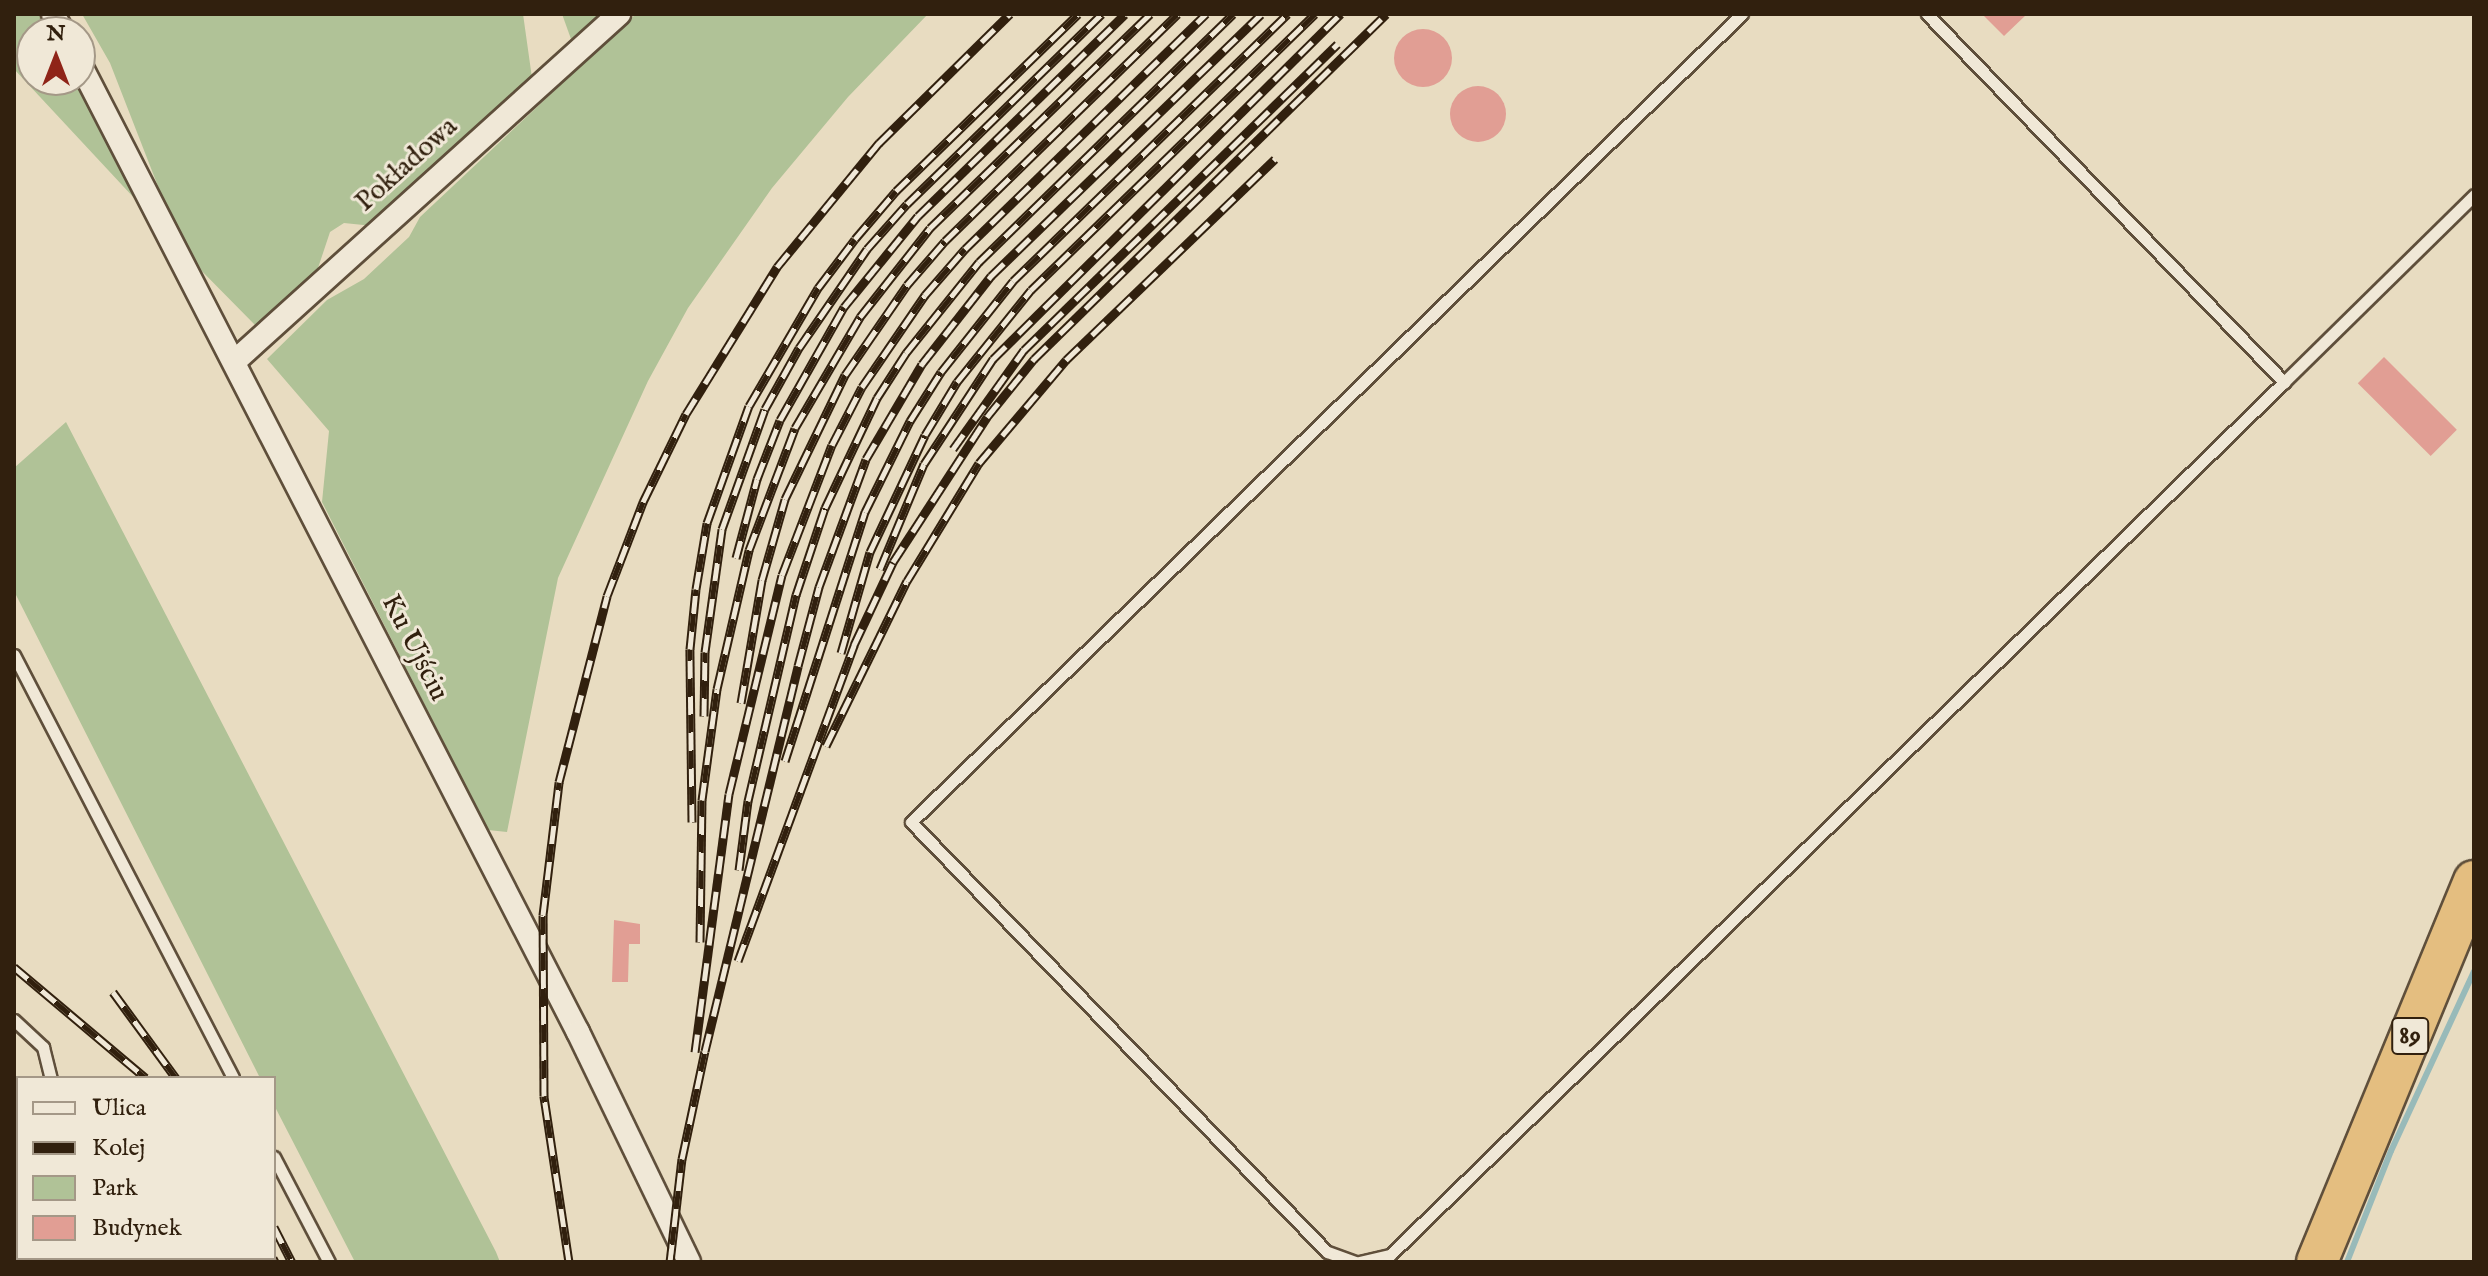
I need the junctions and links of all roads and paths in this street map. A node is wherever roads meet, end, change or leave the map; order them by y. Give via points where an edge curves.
1 (619, 14) edge
2 (1742, 14) edge
3 (1927, 14) edge
4 (96, 95) edge
5 (2474, 195) edge
6 (235, 361) junction
7 (2284, 382) junction
8 (14, 655) edge
9 (2470, 902) edge
10 (14, 1020) edge
11 (50, 1076) edge
12 (232, 1076) edge
13 (276, 1161) edge
14 (329, 1262) edge
15 (689, 1262) edge
16 (1357, 1262) edge
17 (2317, 1262) edge

1 - 6 street, Pokładowa
2 - 16 lane via 911,822 1327,1252
3 - 7 lane
4 - 6 street, Ku Ujściu
5 - 7 lane
6 - 15 street, Ku Ujściu via 578,1032
7 - 16 lane via 1390,1255
8 - 12 lane
9 - 17 highway, 89
10 - 11 lane via 43,1047
13 - 14 lane

